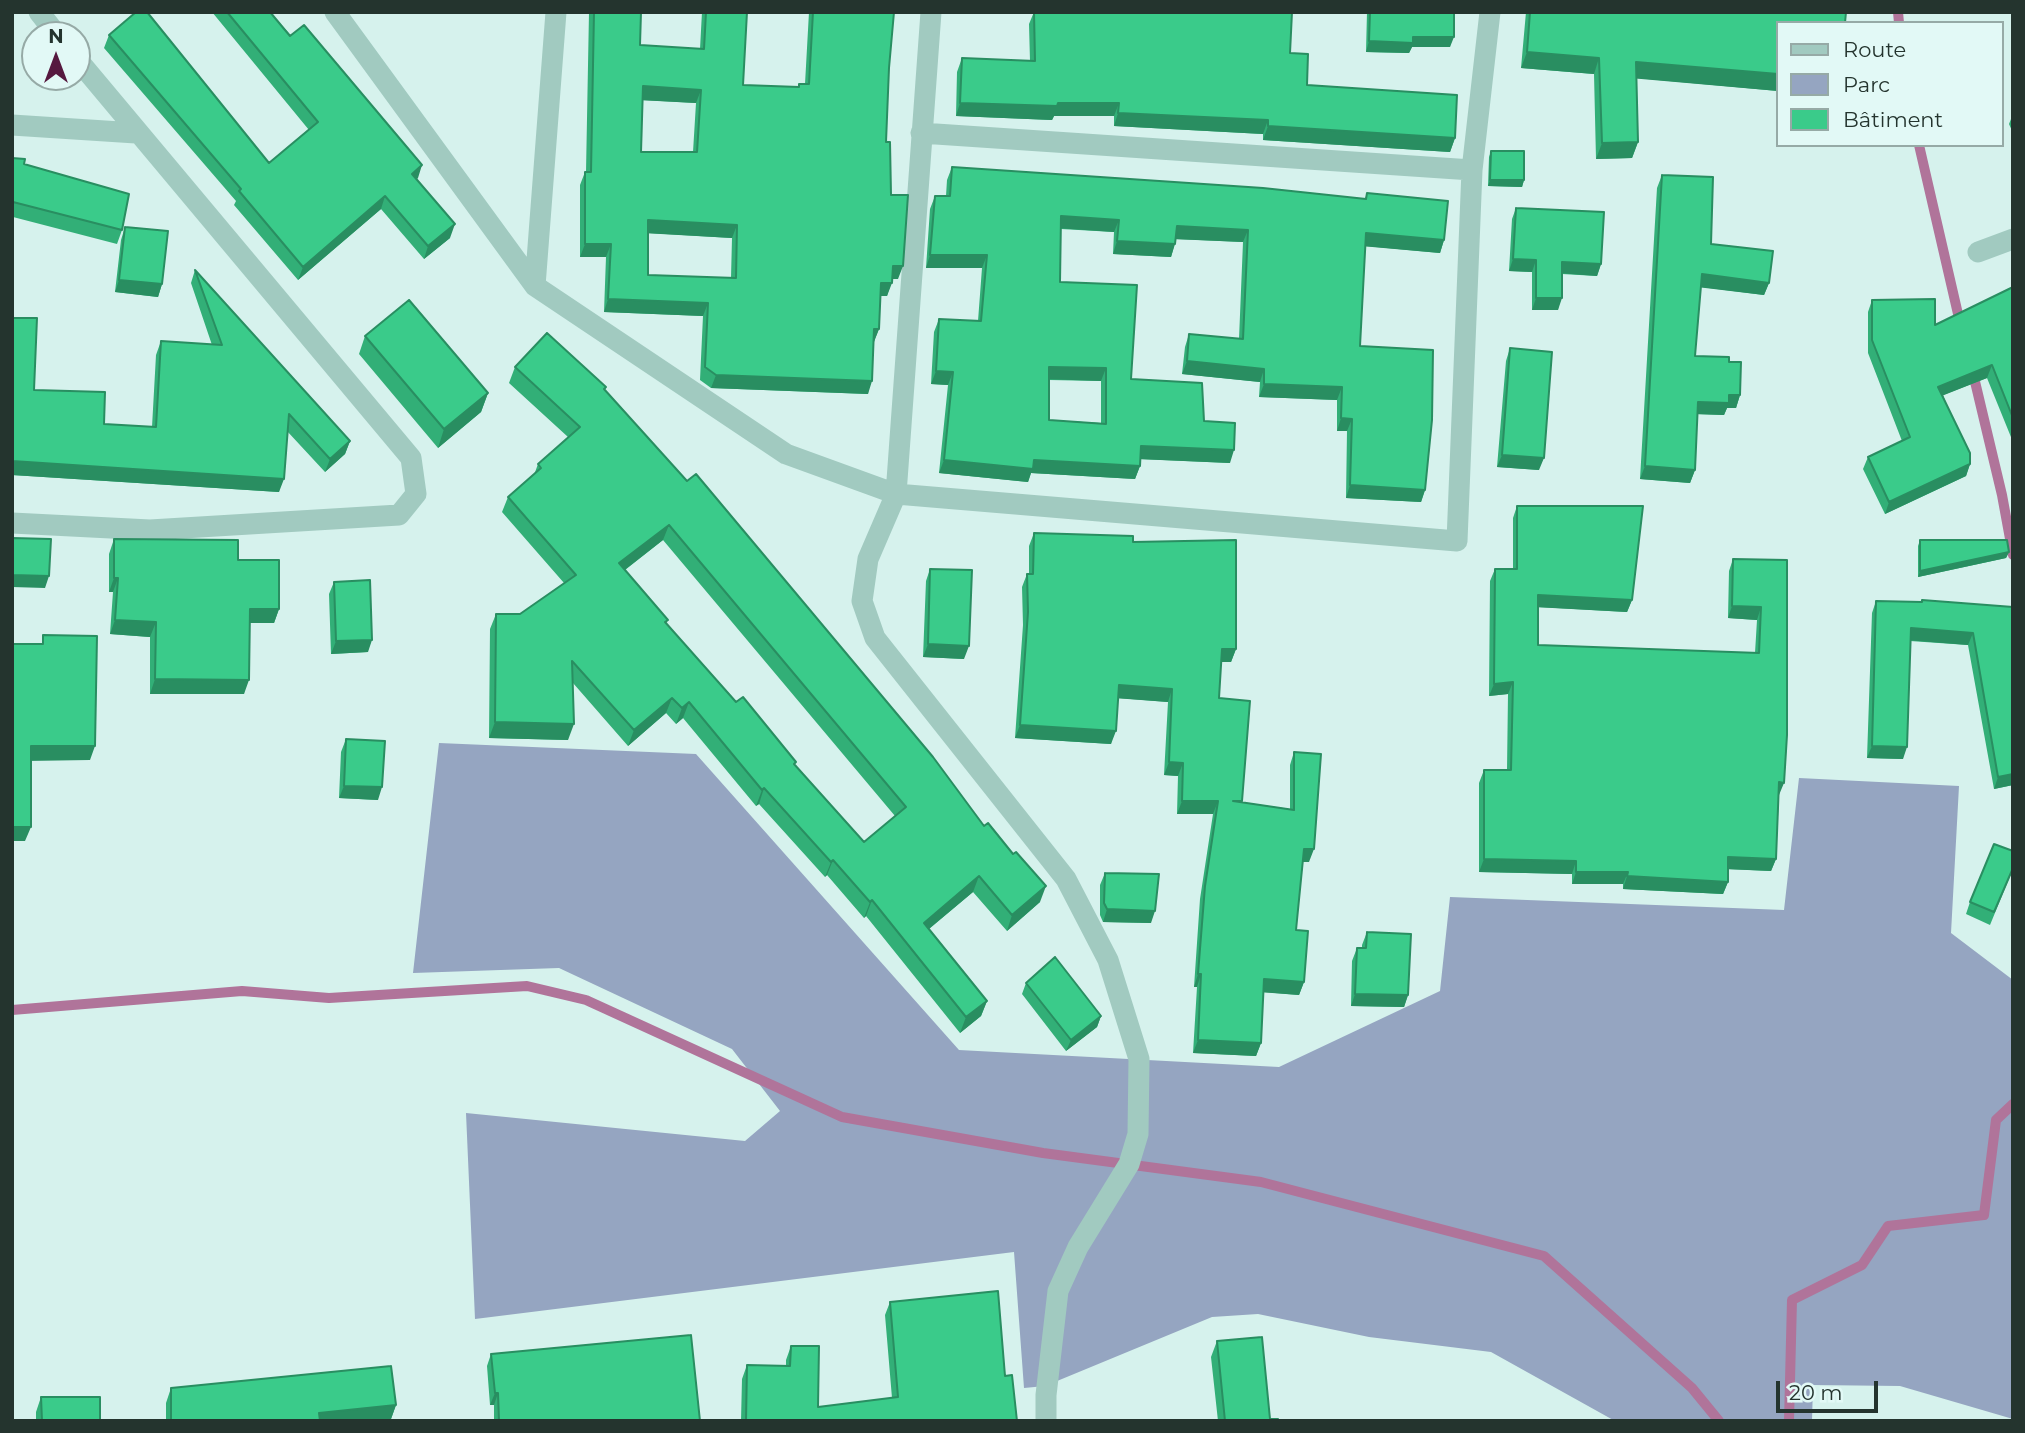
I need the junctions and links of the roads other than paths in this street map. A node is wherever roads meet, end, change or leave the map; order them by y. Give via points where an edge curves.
1 (335, 12) edge
2 (556, 12) edge
3 (931, 12) edge
4 (1490, 12) edge
5 (91, 77) edge
6 (12, 125) edge
7 (136, 133) junction
8 (921, 133) junction
9 (1472, 170) junction
10 (2013, 239) edge
11 (1978, 252) dead end
12 (535, 286) junction
13 (896, 494) junction
14 (12, 523) edge
15 (1046, 1421) edge

1 - 12 street
2 - 12 street
3 - 8 street
4 - 9 street
5 - 7 street
6 - 7 street
7 - 14 street via 411,458 416,494 399,515 150,530
8 - 9 street
8 - 13 street
9 - 13 street via 1457,541
10 - 11 street
12 - 13 street via 786,454
13 - 15 street via 868,559 862,601 875,638 1066,879 1108,960 1139,1059 1138,1134 1129,1164 1078,1247 1058,1291

